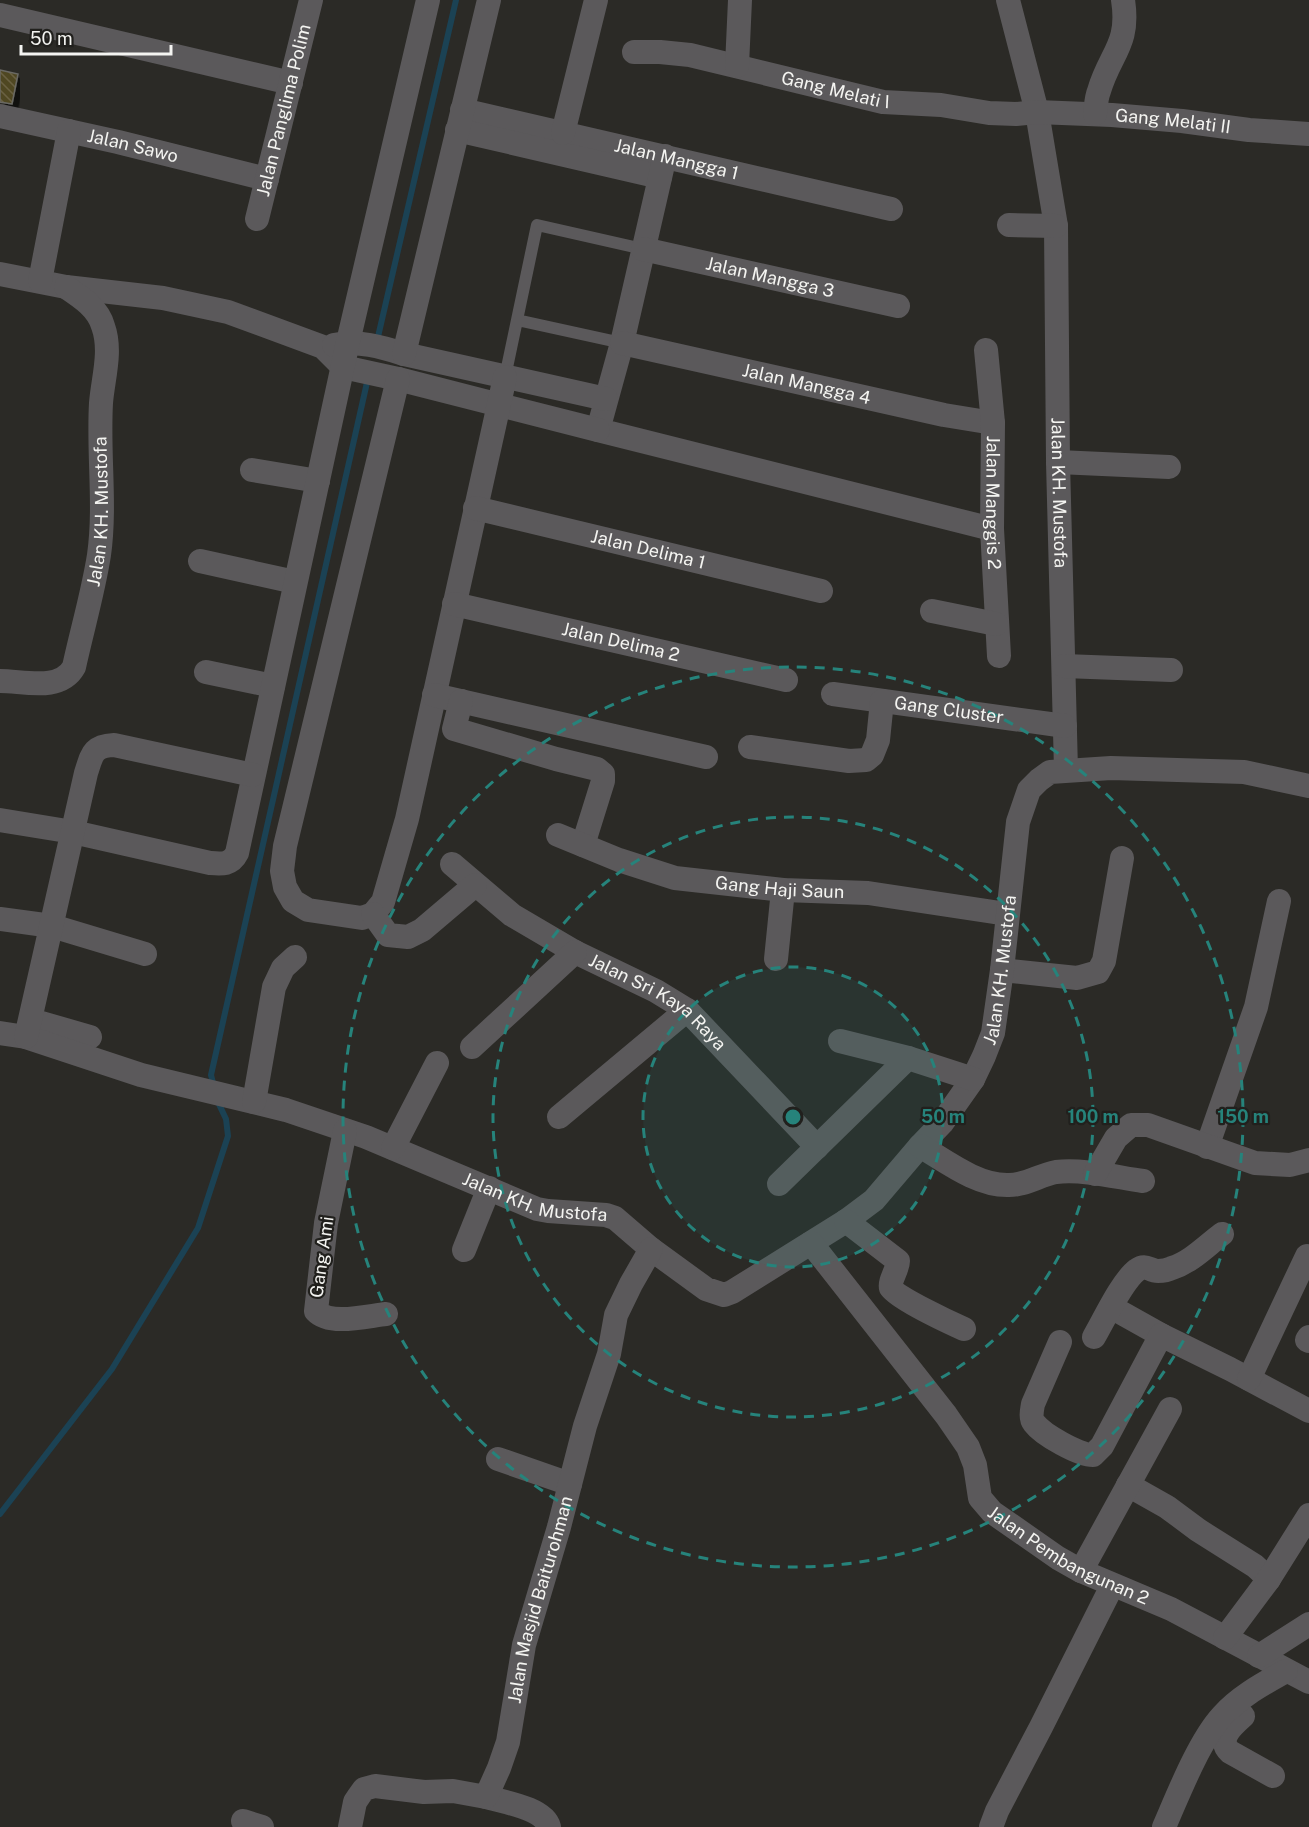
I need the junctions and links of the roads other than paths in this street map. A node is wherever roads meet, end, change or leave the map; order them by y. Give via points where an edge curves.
1 (311, 0) edge
2 (428, 0) edge
3 (489, 0) edge
4 (596, 0) edge
5 (740, 0) edge
6 (1008, 0) edge
7 (1123, 0) edge
8 (0, 15) edge
9 (634, 52) dead end
10 (738, 66) junction
11 (291, 83) junction
12 (1037, 112) junction
13 (1095, 114) junction
14 (0, 116) edge
15 (460, 120) junction
16 (69, 131) junction
17 (563, 133) junction
18 (1309, 134) edge
19 (662, 167) junction
20 (267, 179) junction
21 (891, 209) dead end
22 (257, 219) dead end
23 (1009, 225) dead end
24 (1056, 226) junction
25 (643, 249) junction
26 (0, 274) edge
27 (40, 281) junction
28 (66, 286) junction
29 (898, 306) dead end
30 (517, 320) junction
31 (353, 342) junction
32 (622, 343) junction
33 (323, 347) junction
34 (986, 350) dead end
35 (396, 352) junction
36 (452, 365) junction
37 (348, 369) junction
38 (390, 377) junction
39 (505, 377) junction
40 (442, 390) junction
41 (606, 399) junction
42 (499, 404) junction
43 (993, 423) junction
44 (598, 430) junction
45 (1058, 462) junction
46 (1169, 467) dead end
47 (252, 470) dead end
48 (318, 481) junction
49 (475, 508) junction
50 (992, 529) junction
51 (200, 561) dead end
52 (295, 582) junction
53 (821, 591) dead end
54 (454, 604) junction
55 (932, 611) dead end
56 (996, 624) junction
57 (999, 656) dead end
58 (1064, 666) junction
59 (1171, 670) dead end
60 (206, 672) dead end
61 (786, 680) dead end
62 (0, 681) edge
63 (273, 686) junction
64 (833, 694) dead end
65 (434, 695) junction
66 (461, 701) junction
67 (882, 701) junction
68 (1065, 726) junction
69 (750, 747) dead end
70 (706, 757) dead end
71 (1066, 770) junction
72 (253, 775) junction
73 (1309, 786) edge
74 (0, 820) edge
75 (73, 832) junction
76 (558, 835) dead end
77 (583, 845) junction
78 (1122, 858) dead end
79 (452, 864) dead end
80 (475, 885) junction
81 (783, 890) junction
82 (1279, 901) dead end
83 (373, 914) junction
84 (1007, 914) junction
85 (0, 919) edge
86 (52, 926) junction
87 (575, 952) junction
88 (145, 954) dead end
89 (295, 957) dead end
90 (776, 959) dead end
91 (1002, 970) junction
92 (687, 1010) junction
93 (29, 1029) junction
94 (0, 1033) edge
95 (90, 1037) dead end
96 (840, 1041) dead end
97 (472, 1047) dead end
98 (908, 1058) junction
99 (437, 1064) dead end
100 (973, 1079) junction
101 (254, 1102) junction
102 (559, 1117) dead end
103 (345, 1131) junction
104 (920, 1146) junction
105 (817, 1147) junction
106 (1208, 1147) junction
107 (393, 1149) junction
108 (1309, 1160) edge
109 (1095, 1174) junction
110 (1143, 1181) dead end
111 (779, 1184) dead end
112 (489, 1188) junction
113 (846, 1221) junction
114 (1222, 1234) dead end
115 (811, 1243) junction
116 (651, 1249) junction
117 (464, 1250) dead end
118 (1307, 1256) dead end
119 (1111, 1307) junction
120 (386, 1314) dead end
121 (964, 1329) dead end
122 (1161, 1335) junction
123 (1094, 1337) dead end
124 (1060, 1342) dead end
125 (1249, 1379) junction
126 (1170, 1409) dead end
127 (1309, 1411) edge
128 (498, 1459) dead end
129 (570, 1484) junction
130 (1128, 1485) junction
131 (1309, 1515) edge
132 (1081, 1571) junction
133 (1269, 1579) junction
134 (1112, 1586) junction
135 (1309, 1624) edge
136 (1225, 1638) junction
137 (1282, 1668) edge
138 (1273, 1776) dead end
139 (486, 1797) junction
140 (350, 1827) edge
141 (549, 1827) edge
142 (991, 1827) edge
143 (1164, 1827) edge

1 - 11 street, Jalan Panglima Polim
2 - 31 street
3 - 15 street
4 - 17 street
5 - 10 street
6 - 12 street, Jalan KH. Mustofa
7 - 13 street via 1125,24 1121,42 1099,91
8 - 11 street
9 - 10 street, Gang Melati I via 690,55
10 - 12 street, Gang Melati I via 883,102 1016,114
11 - 20 street, Jalan Panglima Polim
12 - 13 street, Gang Melati II
12 - 24 street, Jalan KH. Mustofa
13 - 18 street, Gang Melati II
14 - 16 street, Jalan Sawo
15 - 17 street, Jalan Mangga 1
15 - 19 street, Jalan Mangga 1
15 - 35 street
16 - 20 street, Jalan Sawo
16 - 27 street
17 - 19 street, Jalan Mangga 1
19 - 21 street, Jalan Mangga 1
19 - 25 street
20 - 22 street, Jalan Panglima Polim
23 - 24 street
24 - 45 street, Jalan KH. Mustofa
25 - 29 street, Jalan Mangga 3
25 - 30 lane via 537,225
25 - 32 street
26 - 27 street
27 - 28 street
28 - 33 street via 163,298 228,312
28 - 62 street, Jalan KH. Mustofa via 89,303 105,336 99,555 70,674 58,682
30 - 32 lane
30 - 39 lane
31 - 33 street
31 - 35 street
31 - 37 street
32 - 41 street
32 - 43 street, Jalan Mangga 4
33 - 37 street
34 - 43 street, Jalan Manggis 2
35 - 36 street
36 - 39 street
36 - 40 street via 458,373 455,387
37 - 38 street
37 - 48 street
38 - 40 street
38 - 83 street via 282,871 293,901 308,910 362,918
39 - 41 street
39 - 42 street
40 - 42 street
41 - 44 street
42 - 44 street
42 - 49 street
43 - 50 street, Jalan Manggis 2
44 - 50 street
45 - 46 street
45 - 58 street, Jalan KH. Mustofa
47 - 48 street
48 - 52 street
49 - 53 street, Jalan Delima 1
49 - 54 street
50 - 56 street, Jalan Manggis 2
51 - 52 street
52 - 63 street
54 - 61 street, Jalan Delima 2
54 - 65 street
55 - 56 street
56 - 57 street, Jalan Manggis 2
58 - 59 street
58 - 68 street, Jalan KH. Mustofa
60 - 63 street
63 - 72 street
64 - 67 street, Gang Cluster
65 - 66 street
65 - 83 street via 404,829 383,902
66 - 70 street
66 - 77 street via 454,729 597,769 603,774
67 - 68 street, Gang Cluster
67 - 69 street via 878,740 866,760
68 - 71 street, Jalan KH. Mustofa
71 - 73 street via 1244,772
71 - 84 street, Jalan KH. Mustofa via 1050,772 1039,780 1023,803
72 - 75 street via 114,745 102,746 92,755
72 - 75 street via 237,853 228,863 210,863
74 - 75 street
75 - 86 street
76 - 77 street, Gang Haji Saun
77 - 81 street, Gang Haji Saun via 675,878
78 - 91 street via 1104,961 1098,972 1077,978
79 - 80 street, Jalan Sri Kaya Raya
80 - 83 street via 422,930 408,937 388,935
80 - 87 street, Jalan Sri Kaya Raya via 512,915
81 - 84 street, Gang Haji Saun via 868,893
81 - 90 street
82 - 106 street via 1256,1007
84 - 91 street, Jalan KH. Mustofa
85 - 86 street
86 - 88 street
86 - 93 street
87 - 92 street, Jalan Sri Kaya Raya
87 - 97 street
89 - 101 street via 283,968 274,987
91 - 100 street, Jalan KH. Mustofa via 993,1033
92 - 102 street
92 - 105 street, Jalan Sri Kaya Raya
93 - 94 street
93 - 95 street
93 - 101 street, Jalan KH. Mustofa via 79,1056
96 - 98 street
98 - 100 street
98 - 105 street
99 - 107 street
100 - 104 street, Jalan KH. Mustofa
101 - 103 street, Jalan KH. Mustofa
103 - 107 street, Jalan KH. Mustofa
103 - 120 street, Gang Ami via 326,1223 316,1311 318,1315 349,1319
104 - 109 street via 975,1176 1006,1185 1023,1184 1054,1172
104 - 113 street, Jalan KH. Mustofa via 874,1200
105 - 111 street
106 - 108 street via 1255,1163 1290,1165
106 - 109 street via 1148,1125 1131,1125 1116,1138
107 - 112 street, Jalan KH. Mustofa
109 - 110 street
112 - 116 street, Jalan KH. Mustofa via 537,1209 615,1218
112 - 117 street
113 - 115 street, Jalan KH. Mustofa
113 - 121 street via 898,1261 892,1291
114 - 119 street via 1185,1263 1158,1271 1145,1266 1138,1268
115 - 116 street, Jalan KH. Mustofa via 724,1295 706,1289
115 - 132 street, Jalan Pembangunan 2 via 968,1448 975,1465 977,1492 984,1504
116 - 129 street, Jalan Masjid Baiturohman via 616,1315 609,1354
118 - 125 street
119 - 122 street
119 - 123 street
122 - 124 street via 1102,1446 1093,1455 1075,1452 1033,1422 1033,1404
122 - 125 street
125 - 127 street
126 - 130 street
128 - 129 street
129 - 139 street, Jalan Masjid Baiturohman via 524,1645 508,1742
130 - 132 street
130 - 133 street via 1167,1507
131 - 133 street
132 - 134 street, Jalan Pembangunan 2
133 - 136 street
134 - 136 street, Jalan Pembangunan 2 via 1172,1609
134 - 142 street
135 - 137 street
136 - 137 street, Jalan Pembangunan 2
137 - 138 street via 1230,1727 1224,1742 1230,1752
137 - 143 street via 1221,1717
139 - 140 street via 375,1786 358,1796
139 - 141 street via 534,1811 545,1818

